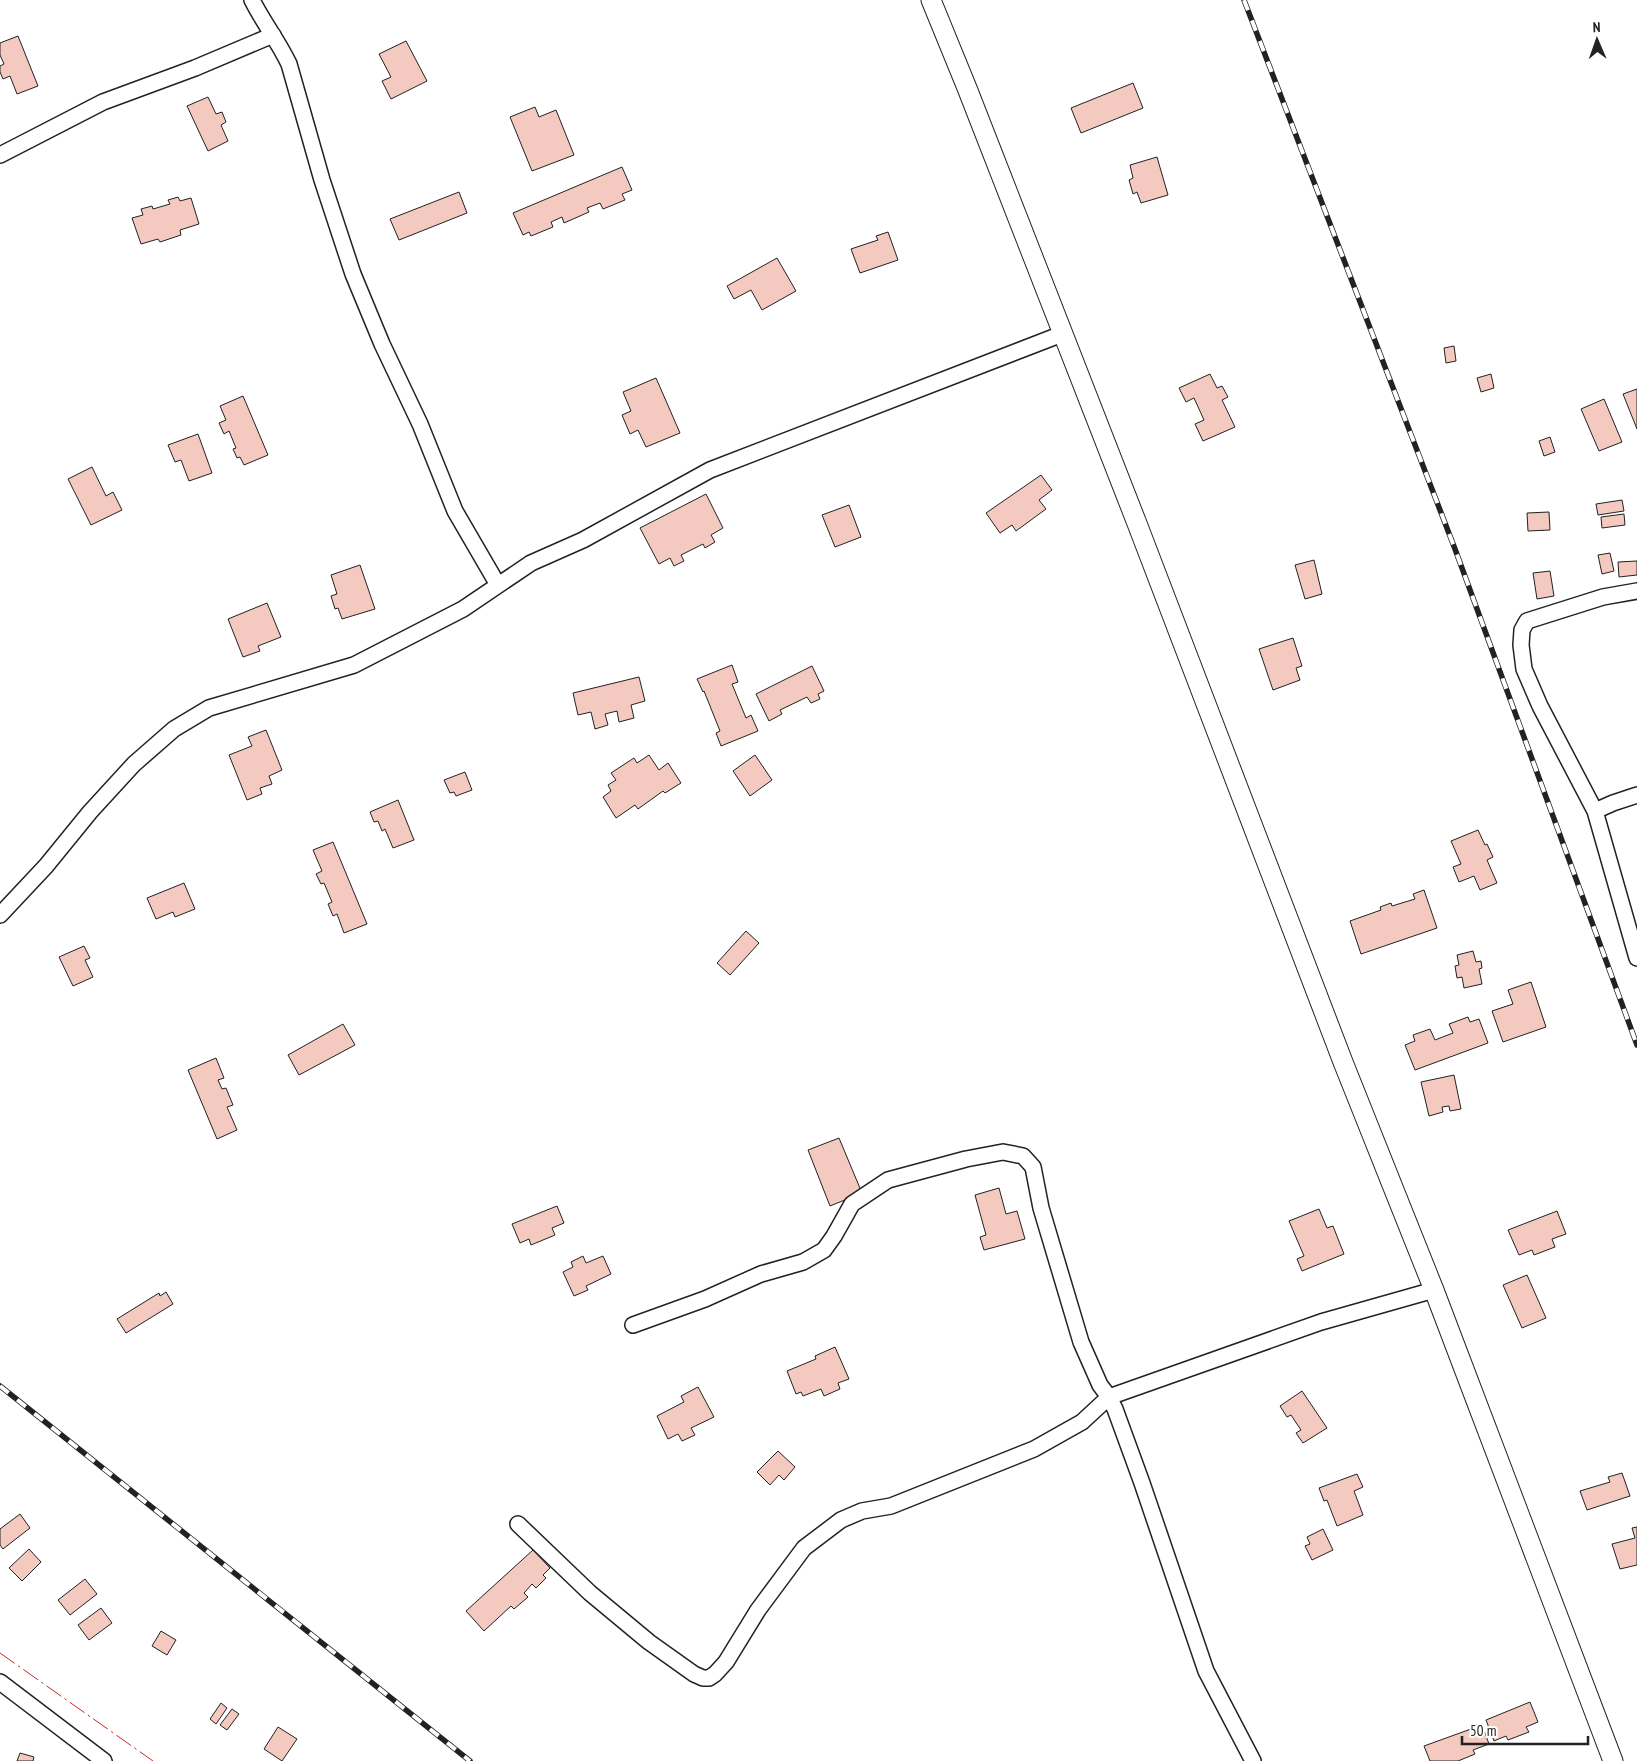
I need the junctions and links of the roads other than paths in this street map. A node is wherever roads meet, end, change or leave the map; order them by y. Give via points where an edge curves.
1 (252, 0) edge
2 (931, 0) edge
3 (273, 35) junction
4 (0, 155) edge
5 (1062, 334) junction
6 (498, 586) junction
7 (1637, 591) edge
8 (1637, 795) edge
9 (1595, 811) junction
10 (0, 915) edge
11 (1637, 958) edge
12 (1434, 1290) junction
13 (633, 1325) dead end
14 (1109, 1397) junction
15 (518, 1524) dead end
16 (0, 1682) edge
17 (104, 1761) edge
18 (1253, 1761) edge
19 (1613, 1761) edge

1 - 3 street
2 - 5 street
3 - 4 street via 103,102
3 - 6 street via 289,64 353,274 455,511
5 - 6 street via 710,470 583,540 531,563
5 - 12 street
6 - 10 street via 463,609 354,665 209,708 174,729 134,764
7 - 9 street via 1603,597 1547,614 1527,621 1522,630 1524,669
8 - 9 street
9 - 11 street
12 - 14 street via 1321,1322
12 - 19 street
13 - 14 street via 761,1274 803,1262 824,1250 852,1204 888,1180 1003,1152 1023,1156 1033,1167 1041,1208 1081,1342 1100,1385
14 - 15 street via 1082,1422 1034,1449 891,1506 862,1511 841,1520 804,1548 758,1610 726,1662 709,1678 694,1674 649,1642 590,1593
14 - 18 street via 1206,1671
16 - 17 street

